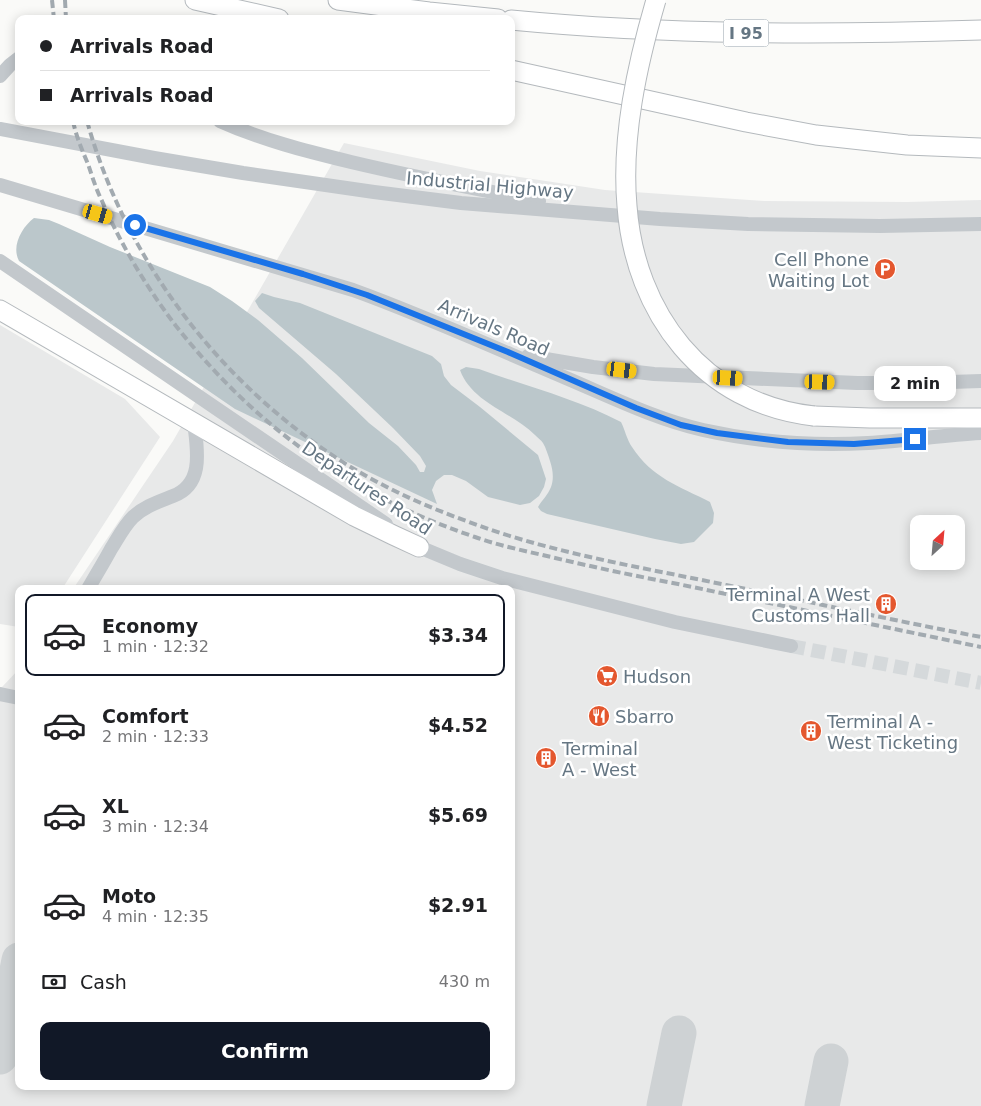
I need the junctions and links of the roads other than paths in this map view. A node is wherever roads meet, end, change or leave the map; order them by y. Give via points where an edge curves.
1 (195, 0) edge
2 (338, 0) edge
3 (656, 0) edge
4 (261, 15) edge
5 (458, 15) edge
6 (515, 20) edge
7 (981, 30) edge
8 (15, 61) edge
9 (515, 71) edge
10 (0, 76) edge
11 (230, 125) edge
12 (0, 129) edge
13 (981, 148) edge
14 (0, 175) edge
15 (0, 179) edge
16 (0, 185) edge
17 (611, 214) junction
18 (981, 224) edge
19 (0, 261) edge
20 (2, 311) edge
21 (508, 352) junction
22 (981, 381) edge
23 (981, 418) edge
24 (194, 422) junction
25 (981, 433) edge
26 (419, 547) junction
27 (90, 585) edge
28 (791, 646) tunnel mouth
29 (0, 694) edge
30 (15, 697) edge

1 - 4 highway
2 - 5 highway
3 - 23 highway, bridge via 645,39 630,122 626,186 628,221 642,276 670,332 705,371 763,405 791,413 852,418
6 - 7 highway, I 95 via 708,32 848,34
8 - 10 street
9 - 13 highway via 800,132 860,141
11 - 17 street via 266,140 320,155 463,187
12 - 17 street, Industrial Highway via 172,161 374,192 461,203
14 - 15 street
16 - 21 street, Arrivals Road via 345,287
17 - 18 street, Industrial Highway via 792,225
19 - 26 street, Departures Road
20 - 24 highway
21 - 22 street via 593,367 664,374 857,383
21 - 25 street, Arrivals Road via 636,408 681,425 717,433 835,444
24 - 26 highway via 354,516
24 - 27 street via 198,460 192,481 176,495 151,504 132,518
26 - 28 street, Departures Road via 482,572 524,584 675,622
29 - 30 street

